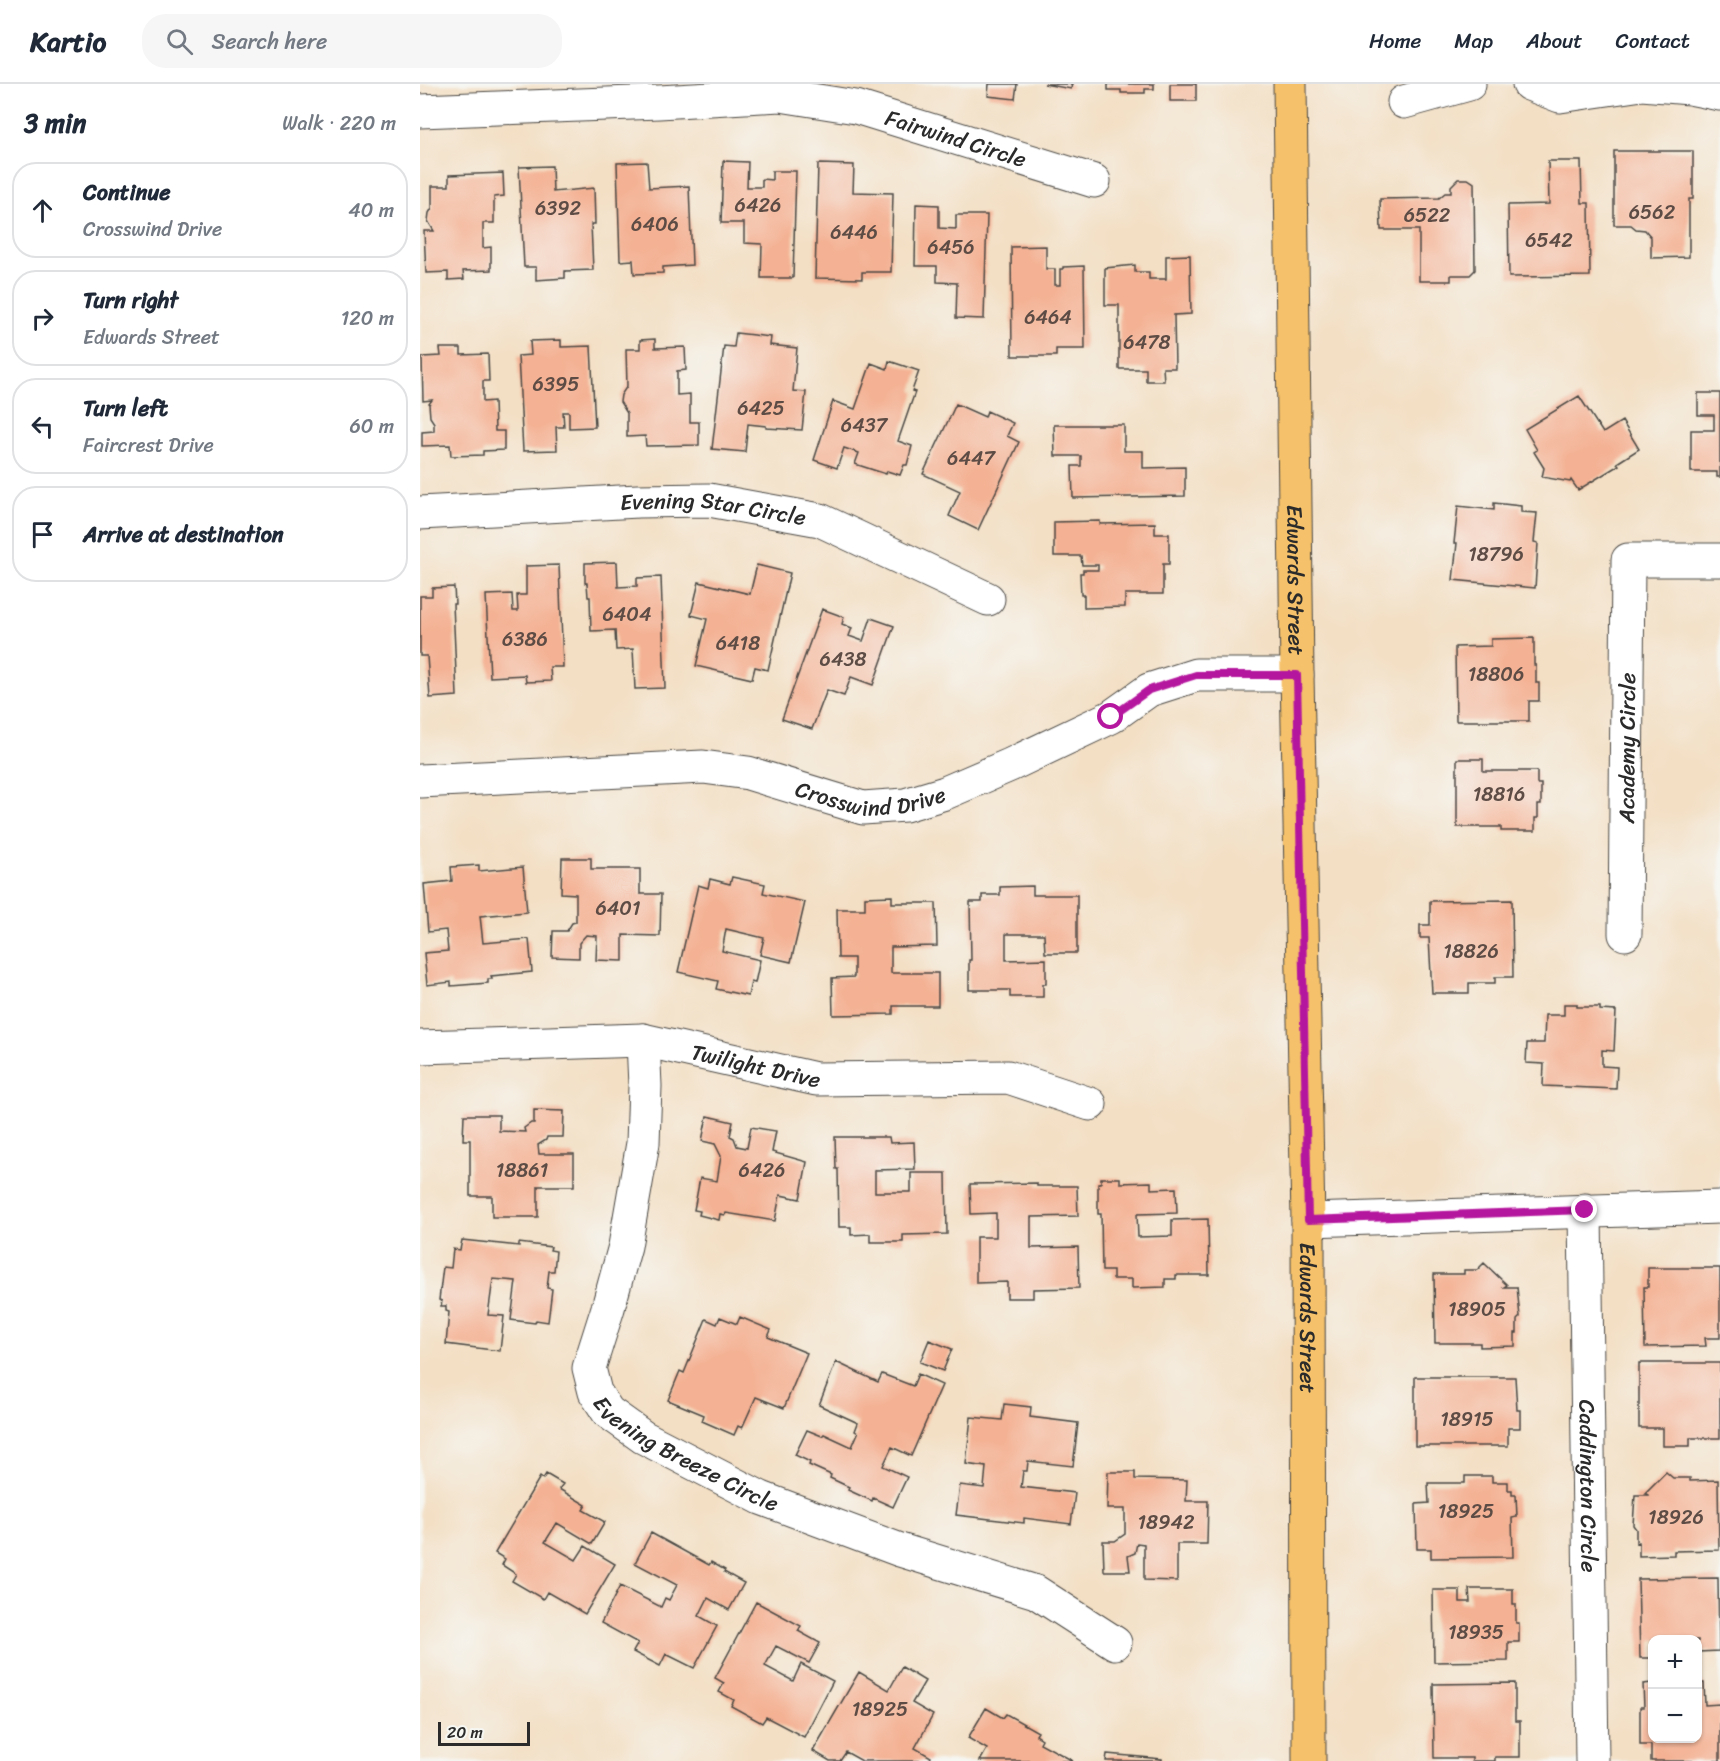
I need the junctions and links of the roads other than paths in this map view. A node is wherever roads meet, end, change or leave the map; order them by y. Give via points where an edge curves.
1 (1290, 84) edge
2 (1469, 84) edge
3 (1529, 84) edge
4 (1720, 94) edge
5 (1404, 102) dead end
6 (420, 111) edge
7 (1094, 181) dead end
8 (420, 513) edge
9 (1720, 560) edge
10 (988, 599) dead end
11 (1297, 675) junction
12 (420, 781) edge
13 (1625, 934) dead end
14 (644, 1040) junction
15 (420, 1047) edge
16 (1090, 1104) dead end
17 (1720, 1207) edge
18 (1585, 1210) junction
19 (1308, 1220) junction
20 (1115, 1643) dead end
21 (1309, 1761) edge
22 (1592, 1761) edge

1 - 11 main road, Edwards Street
2 - 5 street
3 - 4 street via 1560,96 1642,84
6 - 7 street, Fairwind Circle via 780,95 856,107
8 - 10 street, Evening Star Circle via 709,501 820,520
9 - 13 street, Academy Circle via 1628,560
11 - 12 street, Crosswind Drive via 1196,675 1149,690 1111,717 1010,765 906,805 863,808 748,773 703,766
11 - 19 main road, Edwards Street
14 - 15 street, Twilight Drive
14 - 16 street, Twilight Drive via 816,1079 1008,1077
14 - 20 street, Evening Breeze Circle via 643,1143 625,1246 589,1368 595,1392 608,1412 643,1437 761,1498 900,1550 1036,1592
17 - 18 street
18 - 19 street
18 - 22 street, Caddington Circle
19 - 21 main road, Edwards Street

